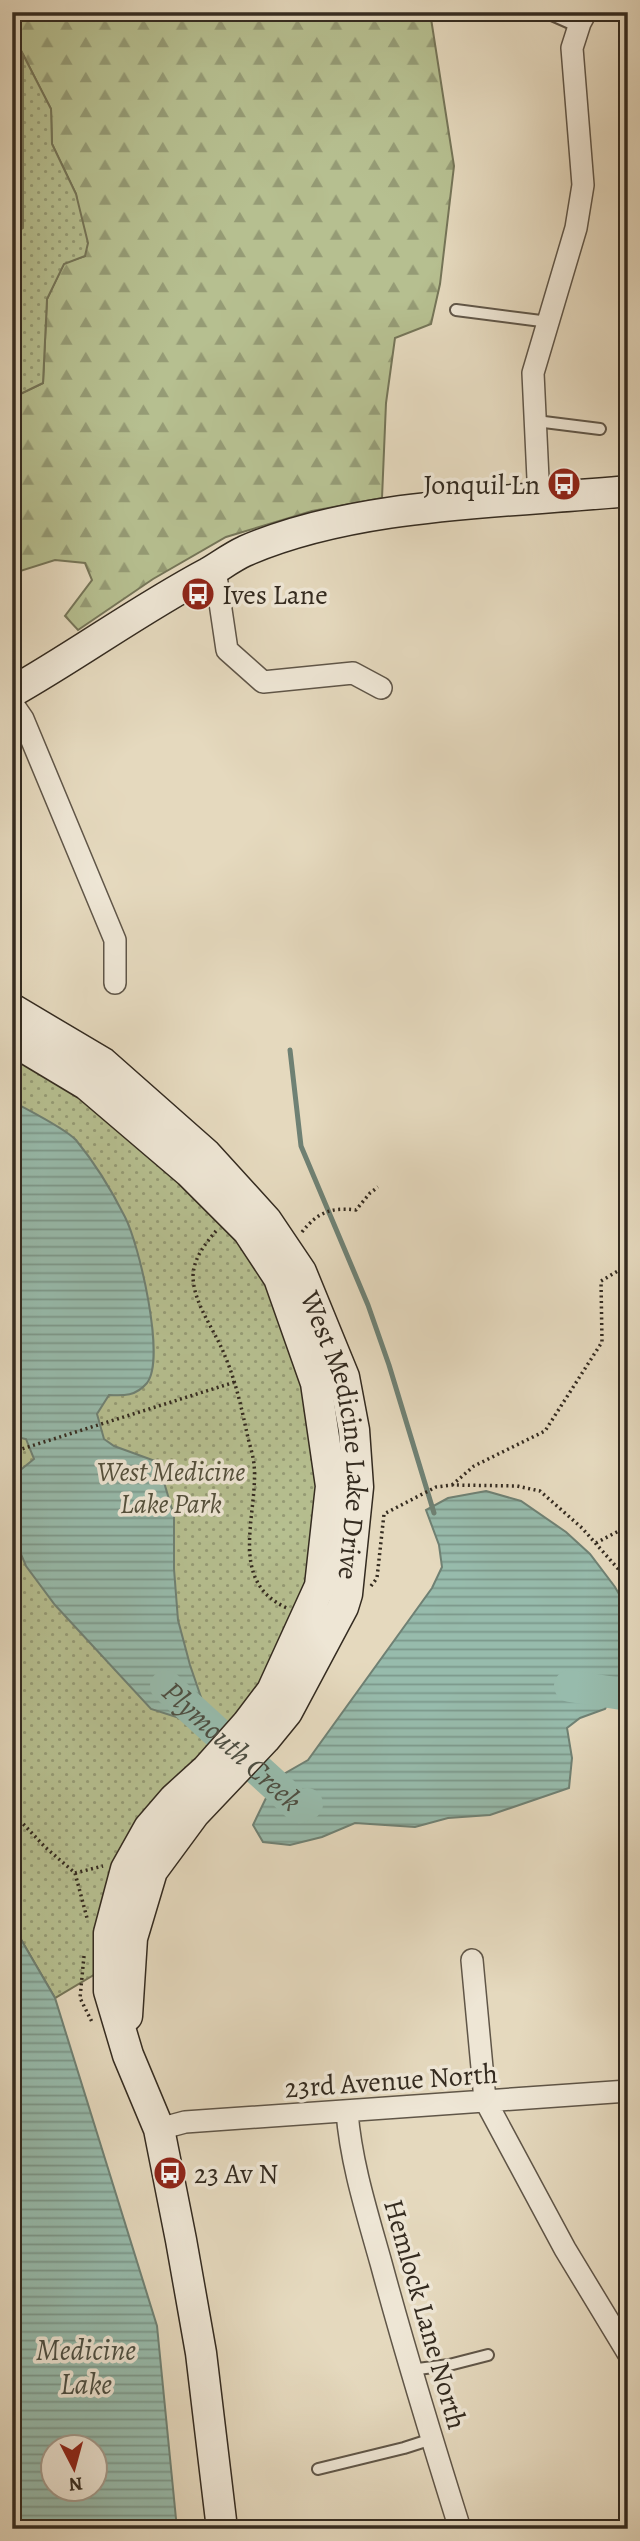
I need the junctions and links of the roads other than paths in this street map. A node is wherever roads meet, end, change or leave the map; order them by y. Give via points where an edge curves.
1 (545, 12) edge
2 (579, 29) edge
3 (456, 310) dead end
4 (549, 322) junction
5 (536, 421) junction
6 (600, 429) dead end
7 (628, 491) edge
8 (539, 500) junction
9 (215, 569) junction
10 (381, 688) dead end
11 (12, 692) edge
12 (12, 703) edge
13 (115, 983) dead end
14 (12, 1009) edge
15 (12, 1040) edge
16 (256, 1732) junction
17 (472, 1961) dead end
18 (628, 2091) edge
19 (485, 2101) junction
20 (346, 2112) junction
21 (159, 2129) junction
22 (628, 2353) edge
23 (488, 2355) dead end
24 (410, 2370) junction
25 (432, 2439) junction
26 (318, 2469) dead end
27 (222, 2529) edge
28 (460, 2529) edge

1 - 2 lane
2 - 4 street via 583,185 576,228
3 - 4 lane
4 - 5 street via 533,373
5 - 6 lane
5 - 8 street
7 - 8 street
8 - 9 street via 359,518 300,532 244,552
9 - 10 street via 227,650 263,682 353,673
9 - 11 street
12 - 13 street via 23,719 115,940
14 - 16 street, West Medicine Lake Drive via 103,1063 206,1154 265,1220 301,1272 344,1377 358,1487 347,1594 287,1712
15 - 16 street, West Medicine Lake Drive via 87,1085 189,1172 248,1231 279,1278 316,1383 331,1486 320,1587
16 - 21 street, West Medicine Lake Drive via 215,1777 174,1799 149,1828 125,1869 109,1933 109,1991 128,2055
17 - 19 street
18 - 19 street, 23rd Avenue North
19 - 20 street, 23rd Avenue North
19 - 22 street
20 - 21 street, 23rd Avenue North via 185,2122
20 - 24 street, Hemlock Lane North via 349,2143
21 - 27 street, West Medicine Lake Drive via 201,2353
23 - 24 lane
24 - 25 street, Hemlock Lane North
25 - 26 lane
25 - 28 street, Hemlock Lane North

